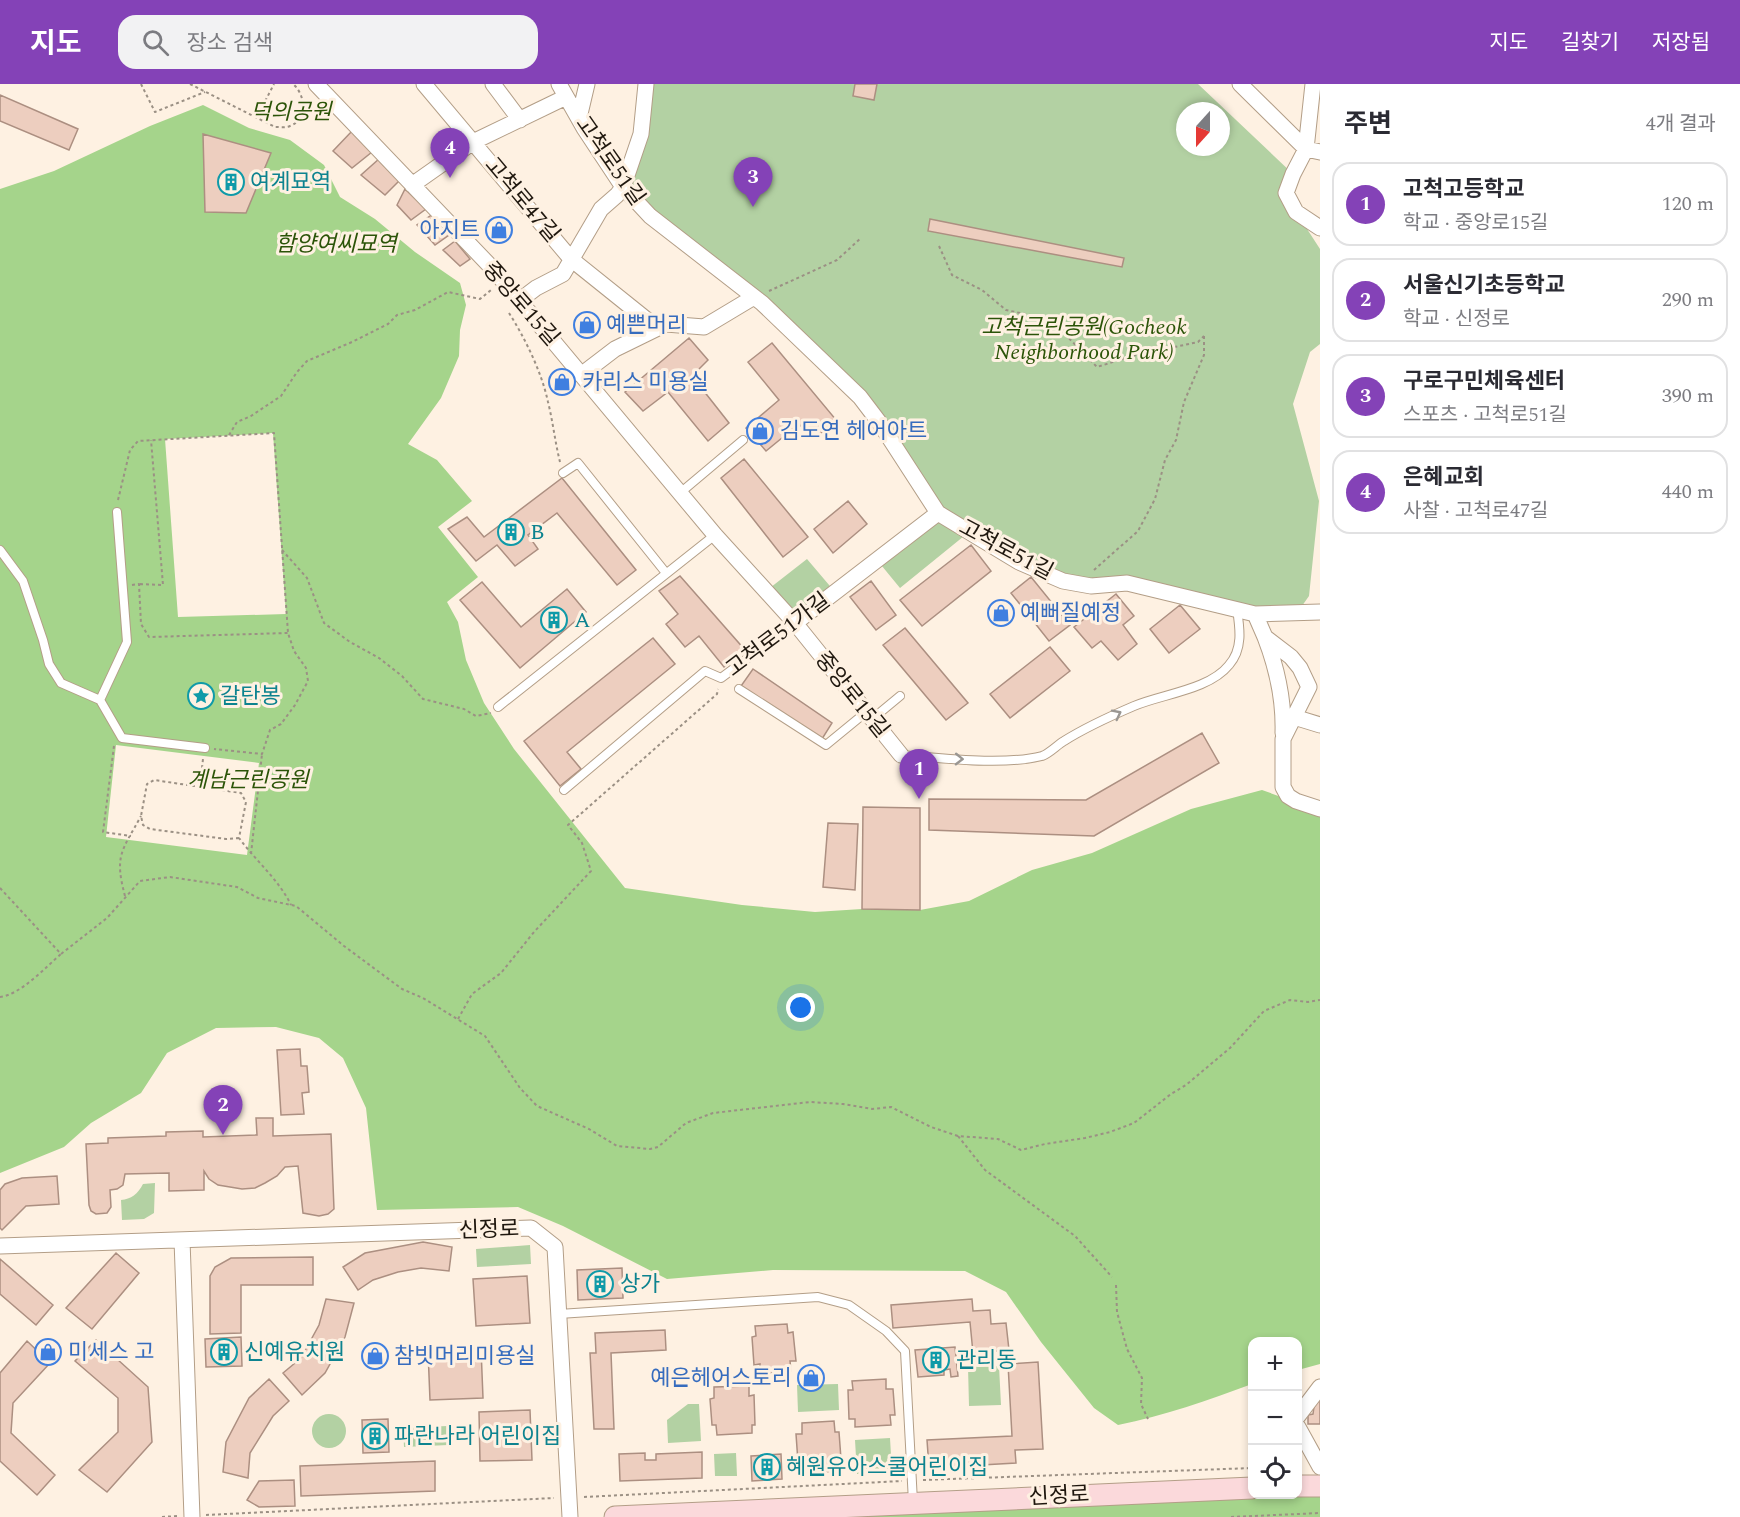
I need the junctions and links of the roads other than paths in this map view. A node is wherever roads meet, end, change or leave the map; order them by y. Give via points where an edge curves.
1 (316, 84) edge
2 (424, 84) edge
3 (493, 84) edge
4 (587, 84) edge
5 (646, 84) edge
6 (1240, 84) edge
7 (1309, 87) edge
8 (562, 91) edge
9 (579, 118) junction
10 (520, 120) junction
11 (473, 142) junction
12 (1313, 150) edge
13 (412, 185) junction
14 (622, 187) junction
15 (1320, 228) edge
16 (571, 259) junction
17 (754, 297) junction
18 (512, 304) junction
19 (657, 328) junction
20 (581, 375) junction
21 (743, 440) dead end
22 (563, 473) road end
23 (680, 493) junction
24 (117, 512) road end
25 (938, 513) junction
26 (715, 535) junction
27 (0, 550) edge
28 (666, 573) junction
29 (1237, 609) junction
30 (1320, 612) edge
31 (1255, 614) junction
32 (795, 623) junction
33 (1264, 637) junction
34 (1315, 687) edge
35 (739, 689) dead end
36 (900, 696) dead end
37 (100, 700) junction
38 (498, 707) road end
39 (868, 717) junction
40 (1294, 717) junction
41 (1320, 725) edge
42 (1283, 740) junction
43 (205, 748) road end
44 (901, 755) joint
45 (564, 790) dead end
46 (1320, 809) edge
47 (182, 1240) junction
48 (0, 1246) edge
49 (559, 1314) junction
50 (1320, 1387) edge
51 (1302, 1411) edge
52 (1302, 1434) edge
53 (1320, 1467) edge
54 (1302, 1486) edge
55 (1320, 1486) edge
56 (1248, 1488) edge
57 (904, 1506) junction
58 (192, 1516) edge
59 (570, 1517) edge
60 (615, 1517) edge

1 - 13 street, 중앙로15길
2 - 11 street, 고척로47길
3 - 10 street
4 - 9 street
5 - 14 street via 641,134
6 - 12 street
7 - 12 street
8 - 9 street, 고척로51길
8 - 10 street, 고척로47길
9 - 14 street, 고척로51길
10 - 11 street, 고척로47길
11 - 13 street, 고척로47길
11 - 16 street, 고척로47길
12 - 15 street via 1293,174 1286,194 1296,213
13 - 18 street, 중앙로15길 via 503,281
14 - 16 street via 601,209
14 - 17 street, 고척로51길 via 650,216
16 - 18 street via 563,274
16 - 19 street, 고척로47길
17 - 19 street via 704,327 666,324
17 - 25 street, 고척로51길 via 860,397
18 - 20 street, 중앙로15길
19 - 20 street via 615,349
20 - 23 street, 중앙로15길
21 - 23 lane
22 - 28 lane via 578,463
23 - 26 street, 중앙로15길
24 - 37 lane via 127,642
25 - 29 street, 고척로51길 via 1019,562 1063,581 1091,586 1127,582
25 - 32 street, 고척로51가길
26 - 28 lane
26 - 32 street, 중앙로15길
27 - 37 lane via 23,581 49,664 61,682
28 - 38 lane
29 - 31 street, 고척로51길
44 -> 29 lane, 중앙로15길 via 952,759 1044,755 1065,740 1134,706 1204,684 1229,666 1239,646
30 - 31 street, 고척로51길
31 - 33 street
32 - 39 street, 중앙로15길
32 - 45 lane, 고척로51가길 via 721,678 705,670
33 - 34 street via 1291,657
33 - 42 street via 1280,687
34 - 40 street
35 - 39 lane via 826,745
36 - 39 lane
37 - 43 lane via 122,738
39 - 44 street, 중앙로15길
40 - 41 street
40 - 42 street
42 - 46 street via 1283,787 1296,801
47 - 48 street, 신정로
47 - 49 street, 신정로 via 531,1228 555,1247
47 - 58 street
49 - 57 lane via 818,1297 849,1305 886,1331 905,1351 912,1481
49 - 59 street, 신정로
50 - 51 street
52 - 53 street
54 - 55 main road
56 - 57 main road, 신정로
57 - 60 main road, 신정로

